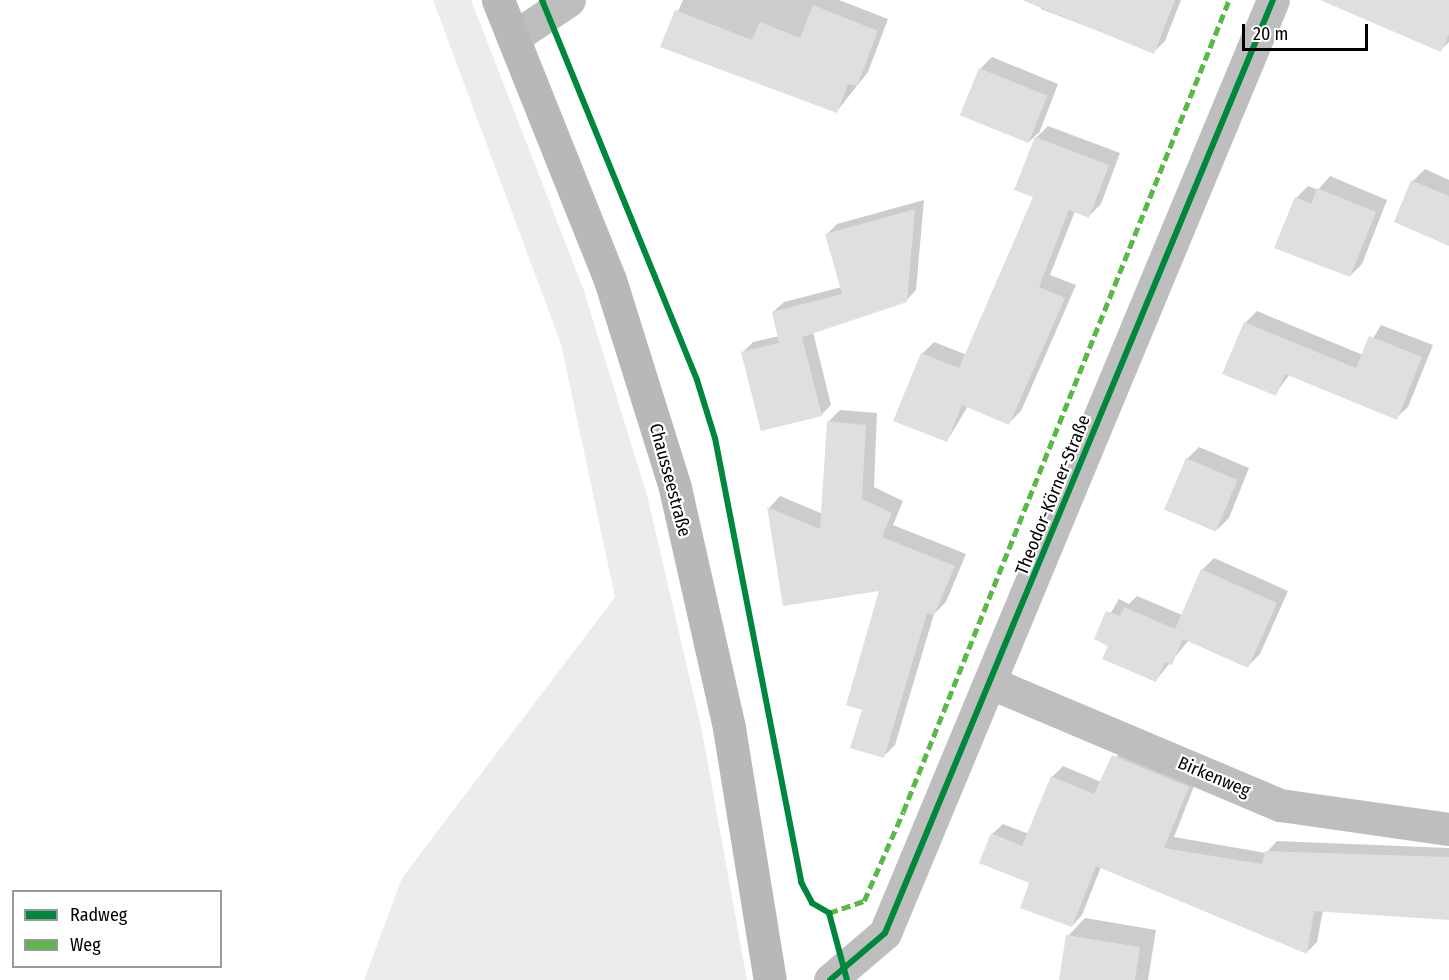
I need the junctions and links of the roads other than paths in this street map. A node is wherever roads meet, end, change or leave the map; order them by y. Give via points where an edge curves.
1 (498, 0) edge
2 (569, 0) edge
3 (1273, 0) edge
4 (514, 37) junction
5 (991, 683) junction
6 (1449, 829) edge
7 (770, 980) edge
8 (830, 980) edge

1 - 4 main road, Chausseestraße
2 - 4 street
3 - 5 street, Theodor-Körner-Straße
4 - 7 main road, Chausseestraße via 610,280 675,488 729,728
5 - 6 street, Birkenweg via 1281,805
5 - 8 street, Theodor-Körner-Straße via 885,933

